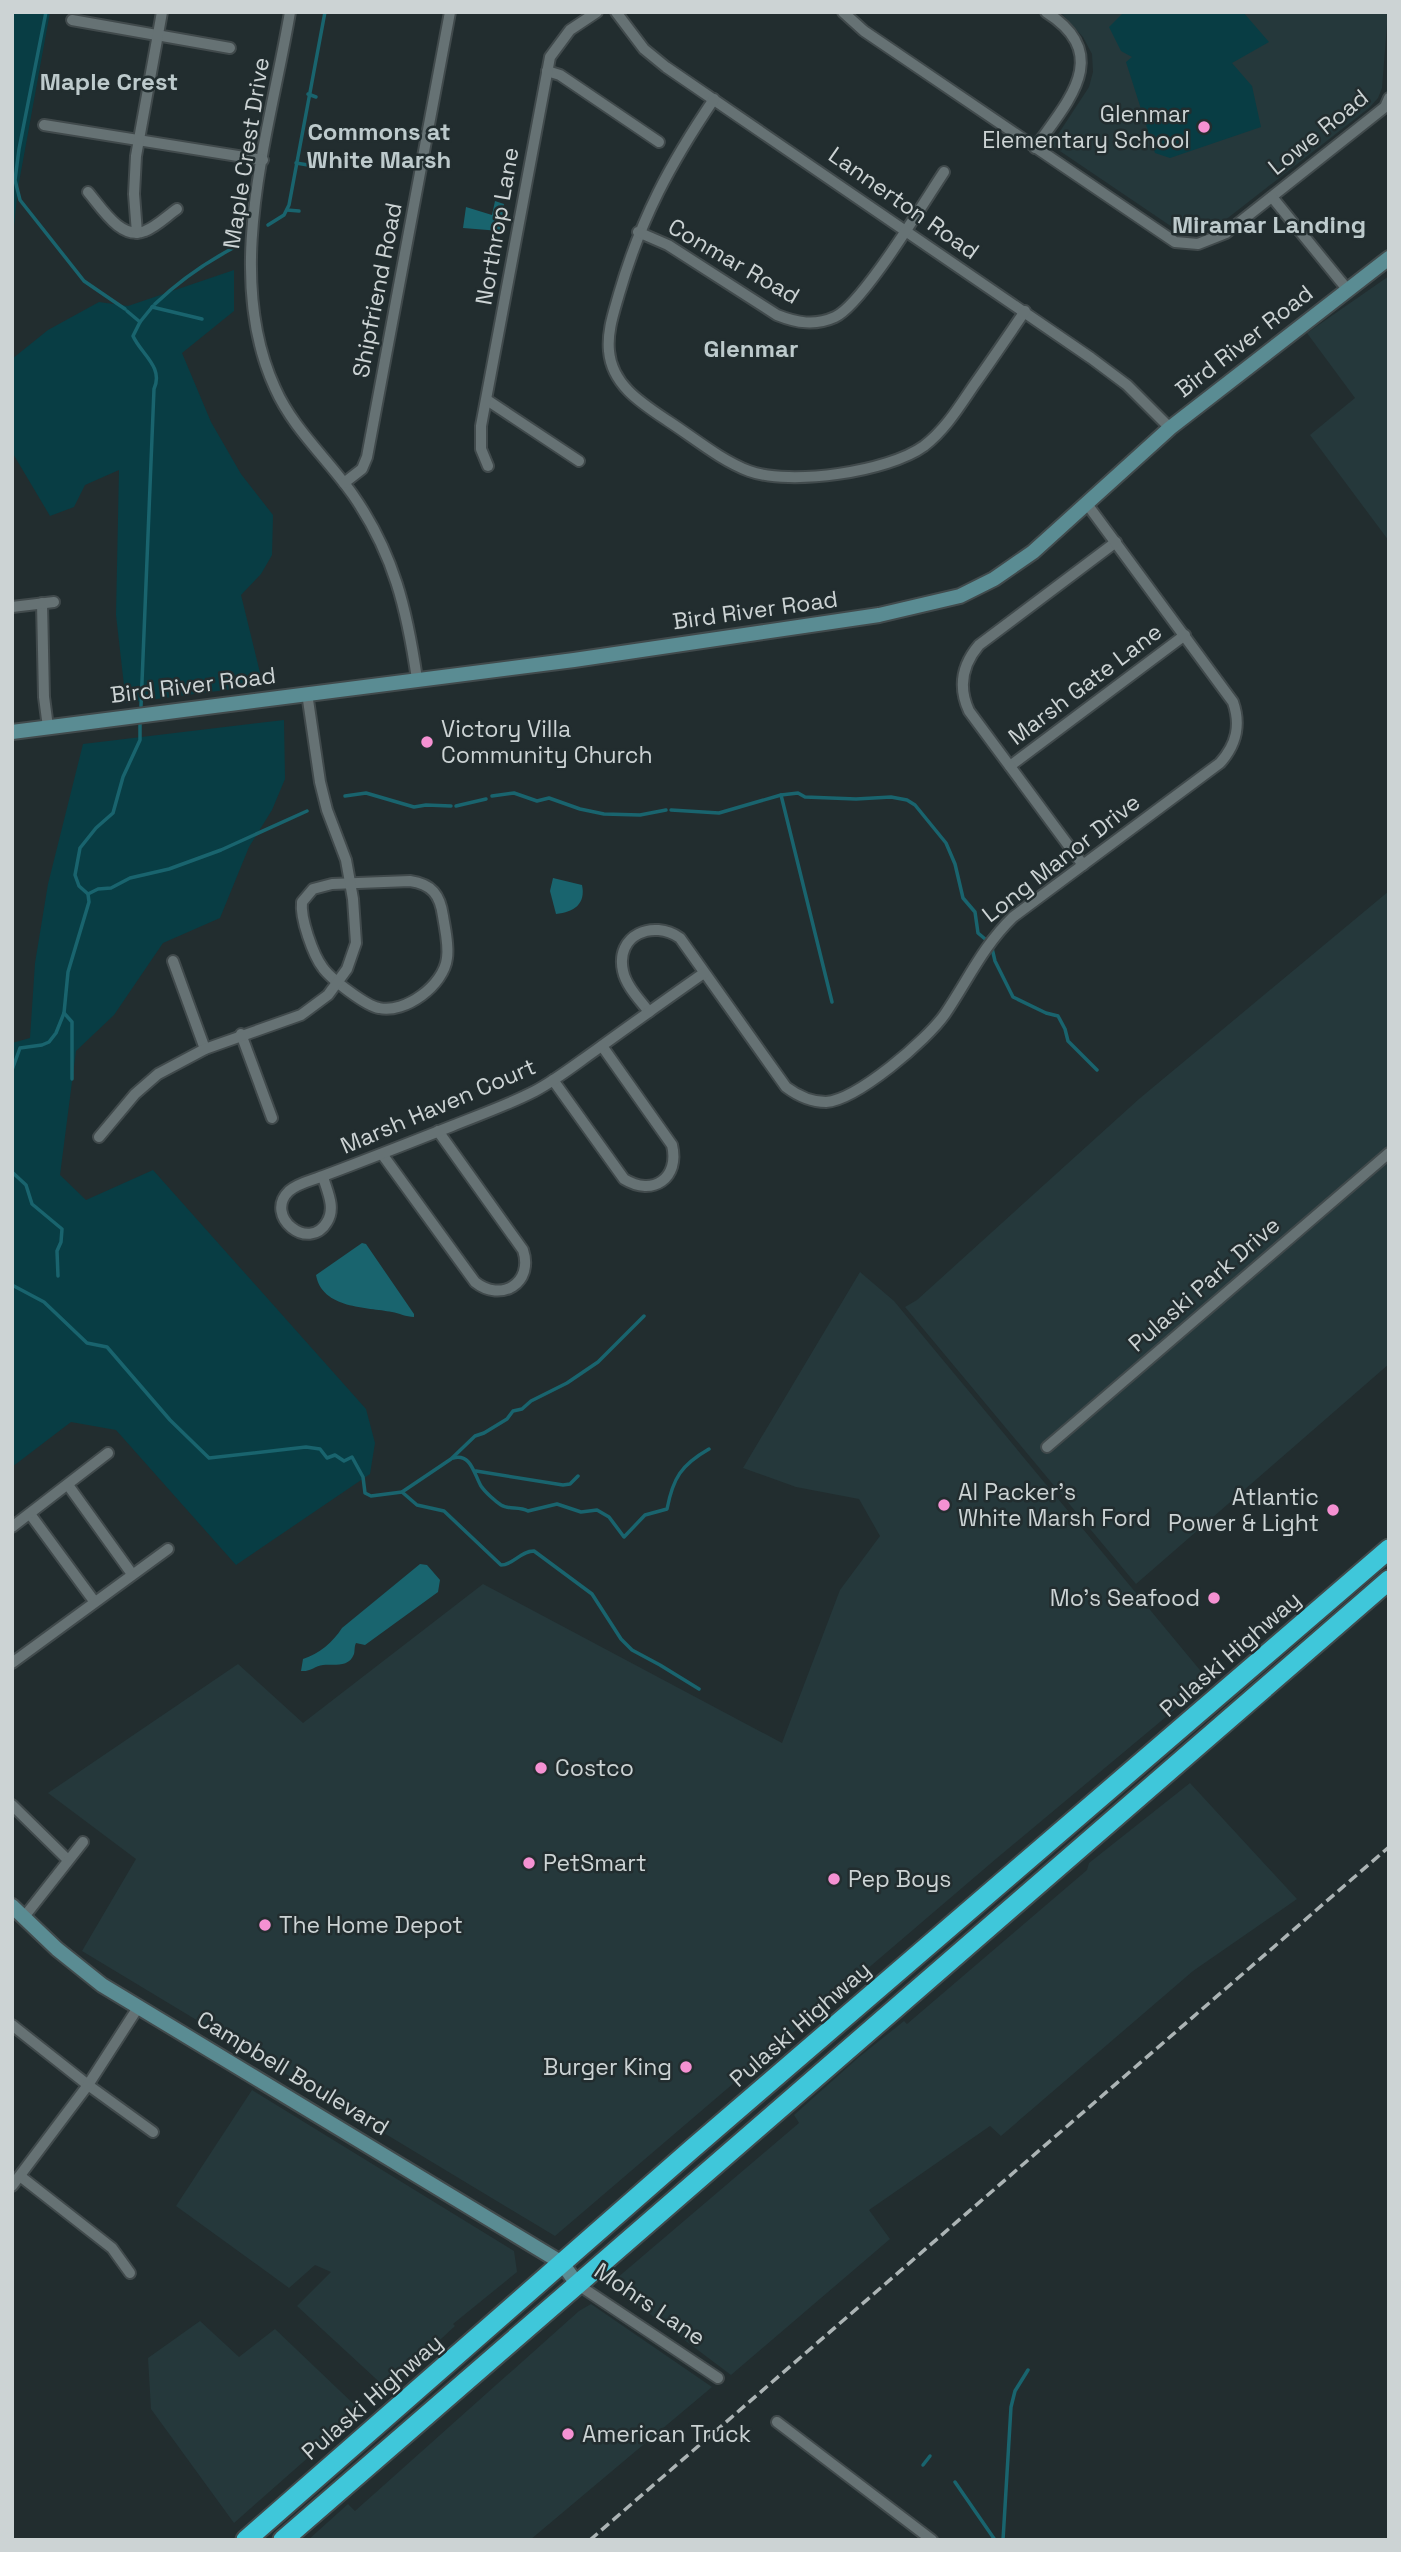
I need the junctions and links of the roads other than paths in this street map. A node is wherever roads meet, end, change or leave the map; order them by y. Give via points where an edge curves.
1 (162, 12) edge
2 (290, 12) edge
3 (450, 12) edge
4 (597, 12) edge
5 (616, 12) edge
6 (843, 12) edge
7 (1046, 12) edge
8 (72, 20) dead end
9 (158, 35) junction
10 (230, 48) dead end
11 (547, 71) junction
12 (1389, 98) edge
13 (714, 99) junction
14 (44, 125) dead end
15 (138, 139) junction
16 (659, 142) dead end
17 (1035, 148) junction
18 (263, 160) junction
19 (944, 172) dead end
20 (88, 192) dead end
21 (1272, 197) junction
22 (177, 209) dead end
23 (905, 229) junction
24 (638, 232) junction
25 (137, 233) junction
26 (1389, 258) edge
27 (1347, 289) junction
28 (1026, 311) junction
29 (487, 400) junction
30 (1170, 428) junction
31 (579, 461) dead end
32 (488, 466) dead end
33 (344, 483) junction
34 (1087, 504) junction
35 (1116, 542) junction
36 (54, 602) dead end
37 (42, 603) junction
38 (12, 607) edge
39 (1185, 635) junction
40 (417, 679) junction
41 (307, 693) junction
42 (48, 727) junction
43 (12, 732) edge
44 (1010, 766) junction
45 (1083, 865) junction
46 (350, 884) junction
47 (173, 961) dead end
48 (704, 973) junction
49 (339, 982) junction
50 (649, 1012) junction
51 (241, 1034) junction
52 (602, 1046) junction
53 (205, 1049) junction
54 (553, 1080) junction
55 (272, 1118) dead end
56 (438, 1132) junction
57 (99, 1137) dead end
58 (1389, 1153) edge
59 (382, 1154) junction
60 (323, 1177) junction
61 (1046, 1447) dead end
62 (108, 1453) dead end
63 (68, 1485) junction
64 (30, 1514) junction
65 (12, 1527) edge
66 (168, 1549) dead end
67 (1389, 1549) edge
68 (132, 1574) junction
69 (1389, 1580) edge
70 (94, 1601) junction
71 (12, 1663) edge
72 (12, 1805) edge
73 (83, 1842) dead end
74 (68, 1860) junction
75 (12, 1906) edge
76 (24, 1917) junction
77 (139, 2006) junction
78 (14, 2031) edge
79 (88, 2085) junction
80 (153, 2132) dead end
81 (20, 2176) junction
82 (12, 2186) edge
83 (562, 2263) junction
84 (130, 2273) dead end
85 (577, 2284) junction
86 (718, 2378) dead end
87 (777, 2422) dead end
88 (246, 2540) edge
89 (282, 2540) edge
90 (932, 2540) edge

1 - 9 street
2 - 18 street, Maple Crest Drive
3 - 33 street, Shipfriend Road via 367,457 362,469
4 - 11 street, Northrop Lane via 560,41
5 - 13 street, Lannerton Road via 644,49
6 - 17 street, Lowe Road
7 - 17 street via 1069,30 1077,43 1081,74
8 - 9 street
9 - 10 street
9 - 15 street
11 - 16 street via 560,75
11 - 29 street, Northrop Lane
12 - 21 street, Lowe Road via 1385,107
13 - 23 street, Lannerton Road
13 - 24 street via 669,169
14 - 15 street
15 - 18 street
15 - 25 street via 134,171
17 - 21 street, Lowe Road via 1175,242 1212,240
18 - 33 street, Maple Crest Drive via 250,248 255,329 286,409
19 - 23 street, Conmar Road
20 - 25 street via 120,227
21 - 27 street
22 - 25 street
23 - 24 street, Conmar Road via 852,304 836,317 805,323 777,315 668,245
23 - 28 street, Lannerton Road
24 - 28 street via 609,331 608,351 617,379 640,401 696,439 737,465 765,475 794,478 843,473 913,453 943,429
26 - 27 street, Bird River Road
27 - 30 street, Bird River Road
28 - 30 street, Lannerton Road via 1127,385
29 - 31 street
29 - 32 street, Northrop Lane via 480,439
30 - 34 street, Bird River Road
33 - 40 street, Maple Crest Drive via 381,544 399,589
34 - 35 street, Long Manor Drive
34 - 40 street, Bird River Road via 994,579 936,603 568,661
35 - 39 street, Long Manor Drive
35 - 44 street via 979,645 967,662 962,683 966,705
36 - 37 street
37 - 38 street
37 - 42 street
39 - 44 street, Marsh Gate Lane
39 - 45 street, Long Manor Drive via 1233,702 1238,723 1233,745 1220,763
40 - 41 street, Bird River Road
41 - 42 street, Bird River Road
41 - 46 street via 320,782
42 - 43 street, Bird River Road
44 - 45 street
45 - 48 street, Long Manor Drive via 997,933 945,1014 922,1040 838,1100 811,1100 783,1084
46 - 49 street via 356,943
46 - 49 street via 313,889 302,902 319,961
46 - 49 street via 410,881 432,888 440,904 447,957 434,983 399,1008 372,1006
47 - 53 street
48 - 50 street, Marsh Haven Court
48 - 50 street, Long Manor Drive via 672,933 654,929 636,935 624,950 622,968
49 - 51 street via 301,1015
50 - 52 street, Marsh Haven Court
51 - 53 street
51 - 55 street
52 - 54 street, Marsh Haven Court
52 - 54 street via 672,1145 674,1165 662,1181 643,1187 624,1179
53 - 57 street via 147,1082
54 - 56 street, Marsh Haven Court
56 - 59 street, Marsh Haven Court
56 - 59 street via 523,1250 524,1273 508,1289 491,1291 475,1282
58 - 61 street, Pulaski Park Drive
59 - 60 street, Marsh Haven Court
60 - 60 street, Marsh Haven Court via 294,1187 284,1198 283,1217 295,1231 314,1233 328,1220 331,1206
62 - 63 street
63 - 64 street
63 - 68 street
64 - 65 street
64 - 70 street
66 - 68 street
67 - 83 highway, Pulaski Highway
68 - 70 street
69 - 85 highway
70 - 71 street
72 - 74 street
73 - 74 street
74 - 76 street
75 - 76 street, Campbell Boulevard
76 - 77 street, Campbell Boulevard via 83,1971
77 - 79 street
77 - 83 street, Campbell Boulevard
78 - 79 street
79 - 80 street
79 - 81 street
81 - 82 street
81 - 84 street via 112,2248
83 - 85 street, Mohrs Lane
83 - 88 highway, Pulaski Highway
85 - 86 street, Mohrs Lane
85 - 89 highway
87 - 90 street

